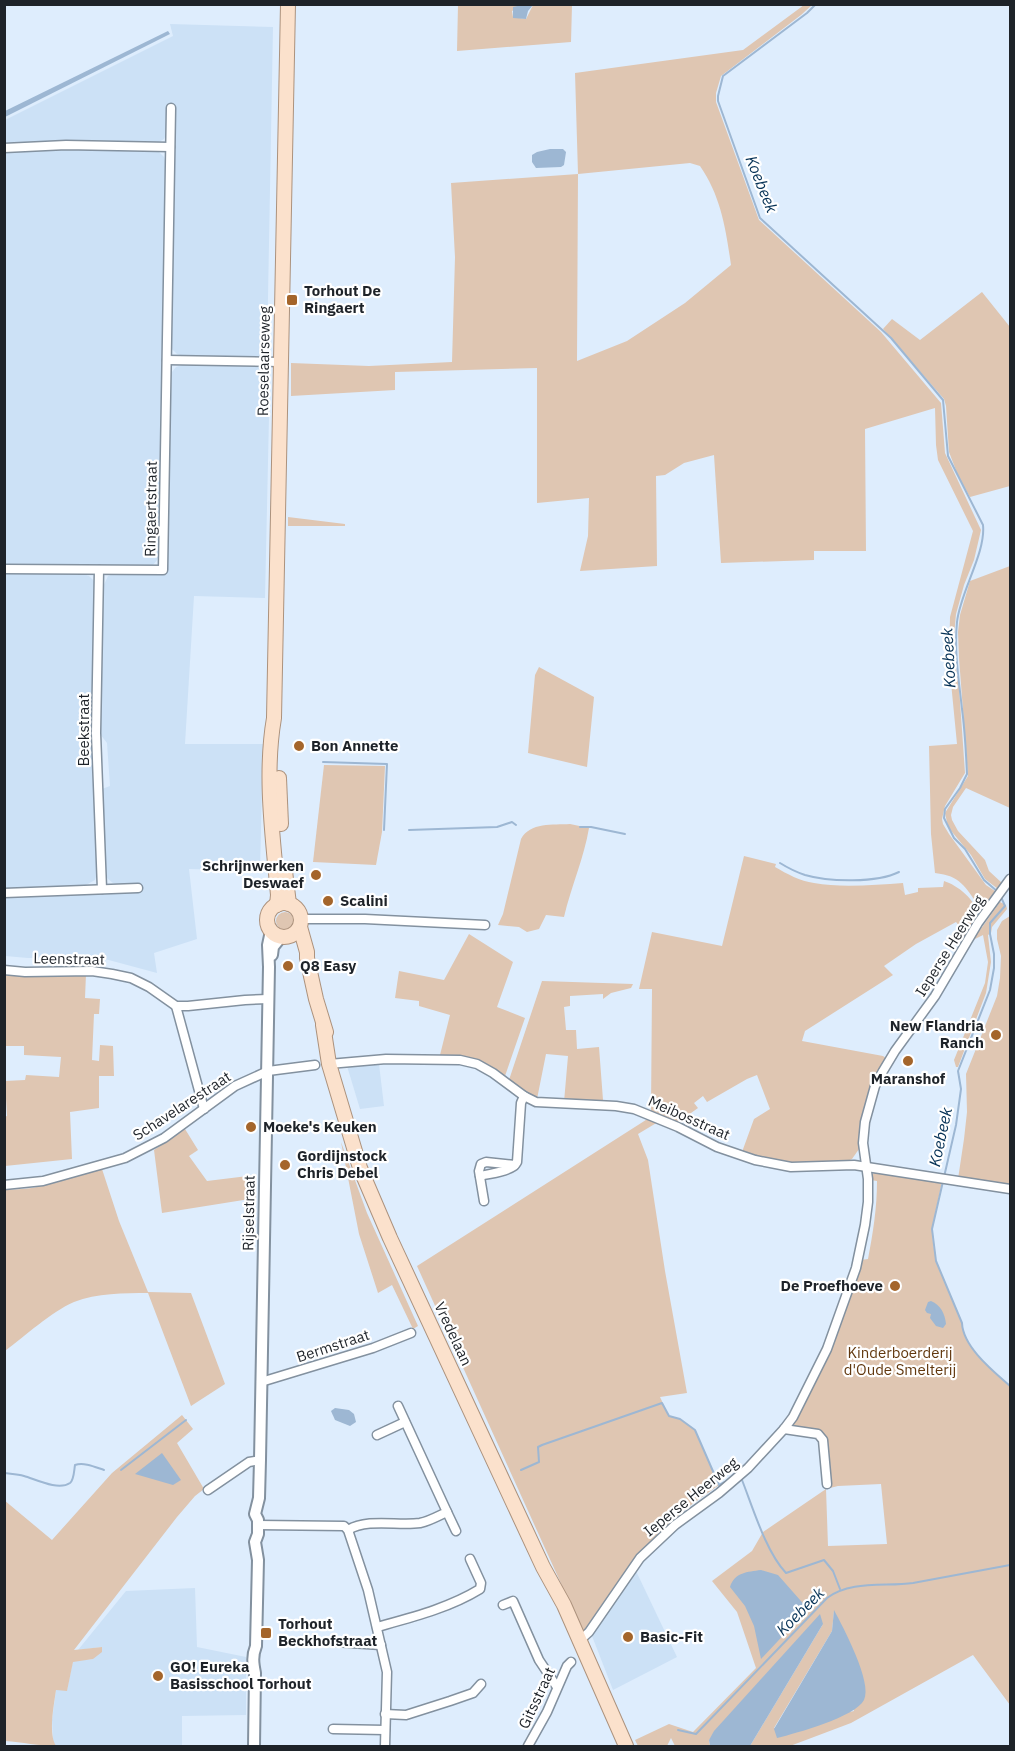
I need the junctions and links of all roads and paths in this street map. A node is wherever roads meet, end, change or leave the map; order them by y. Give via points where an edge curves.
1 (288, 4) edge
2 (171, 108) dead end
3 (170, 147) junction
4 (4, 148) edge
5 (167, 360) junction
6 (280, 362) junction
7 (4, 569) edge
8 (99, 570) junction
9 (1011, 879) edge
10 (138, 888) dead end
11 (102, 889) junction
12 (4, 893) edge
13 (283, 905) junction
14 (300, 923) junction
15 (485, 925) dead end
16 (280, 935) junction
17 (307, 958) junction
18 (4, 969) edge
19 (268, 999) junction
20 (176, 1006) junction
21 (327, 1064) junction
22 (268, 1071) junction
23 (524, 1096) junction
24 (204, 1109) junction
25 (866, 1167) junction
26 (4, 1185) edge
27 (1011, 1189) edge
28 (484, 1202) dead end
29 (411, 1333) dead end
30 (261, 1382) junction
31 (398, 1406) dead end
32 (405, 1422) junction
33 (784, 1429) junction
34 (377, 1435) dead end
35 (260, 1460) junction
36 (827, 1484) dead end
37 (208, 1490) dead end
38 (447, 1512) junction
39 (258, 1526) junction
40 (348, 1530) junction
41 (456, 1532) dead end
42 (470, 1559) dead end
43 (503, 1605) dead end
44 (378, 1627) junction
45 (581, 1639) junction
46 (335, 1642) dead end
47 (381, 1645) junction
48 (572, 1662) dead end
49 (481, 1684) dead end
50 (557, 1687) junction
51 (386, 1714) junction
52 (333, 1729) dead end
53 (385, 1730) junction
54 (254, 1746) edge
55 (386, 1746) edge
56 (528, 1746) edge
57 (626, 1746) edge

1 - 6 main road, Roeselaarseweg
2 - 3 street, Ringaertstraat
3 - 4 street
3 - 5 street, Ringaertstraat
5 - 6 street
5 - 8 street, Ringaertstraat via 164,570
6 - 13 main road, Roeselaarseweg via 273,718 278,741
7 - 8 street, Ringaertstraat
8 - 11 street, Beekstraat via 96,733
9 - 25 street, Ieperse Heerweg via 882,1071 865,1122
10 - 11 street
11 - 12 street
13 - 14 main road via 297,909
13 - 16 main road via 269,913 268,925
14 - 15 street via 365,919
14 - 16 main road via 294,934
14 - 17 main road, Vredelaan
16 - 17 main road, Vredelaan via 297,945
16 - 19 street, Rijselstraat via 268,945
17 - 21 main road, Vredelaan via 323,1025
18 - 20 street, Leenstraat via 92,971 131,978
19 - 20 street
19 - 22 street, Rijselstraat
20 - 24 street
21 - 22 street, Meibosstraat
21 - 23 street, Meibosstraat via 386,1059 460,1060 477,1064
21 - 45 main road, Vredelaan via 360,1168 390,1238 543,1567
22 - 24 street, Schavelarestraat via 235,1086
22 - 30 street, Rijselstraat
23 - 25 street, Meibosstraat via 550,1104 634,1109 717,1147 775,1165
23 - 28 street via 517,1162 481,1164
24 - 26 street, Schavelarestraat via 164,1138 125,1158 43,1181
25 - 27 street, Meibosstraat
25 - 33 street, Ieperse Heerweg via 867,1213 850,1286 821,1363
29 - 30 street, Bermstraat
30 - 35 street, Rijselstraat
31 - 32 street
32 - 34 street
32 - 38 street
33 - 36 street via 818,1434 823,1440
33 - 45 street, Ieperse Heerweg via 734,1481 640,1558
35 - 37 street via 249,1462
35 - 39 street, Rijselstraat via 259,1498 263,1514
38 - 40 street via 418,1523 357,1524
38 - 41 street
39 - 40 street via 344,1526
39 - 54 street, Rijselstraat via 262,1542 258,1560 259,1664 255,1673
40 - 44 street
42 - 44 street via 480,1589 465,1599
43 - 50 street via 513,1601 539,1660
44 - 47 street
45 - 57 main road, Vredelaan
46 - 47 street
47 - 51 street via 387,1672
48 - 50 street, Gitsstraat
49 - 51 street via 473,1693 406,1715
50 - 56 street, Gitsstraat
51 - 53 street
52 - 53 street
53 - 55 street

